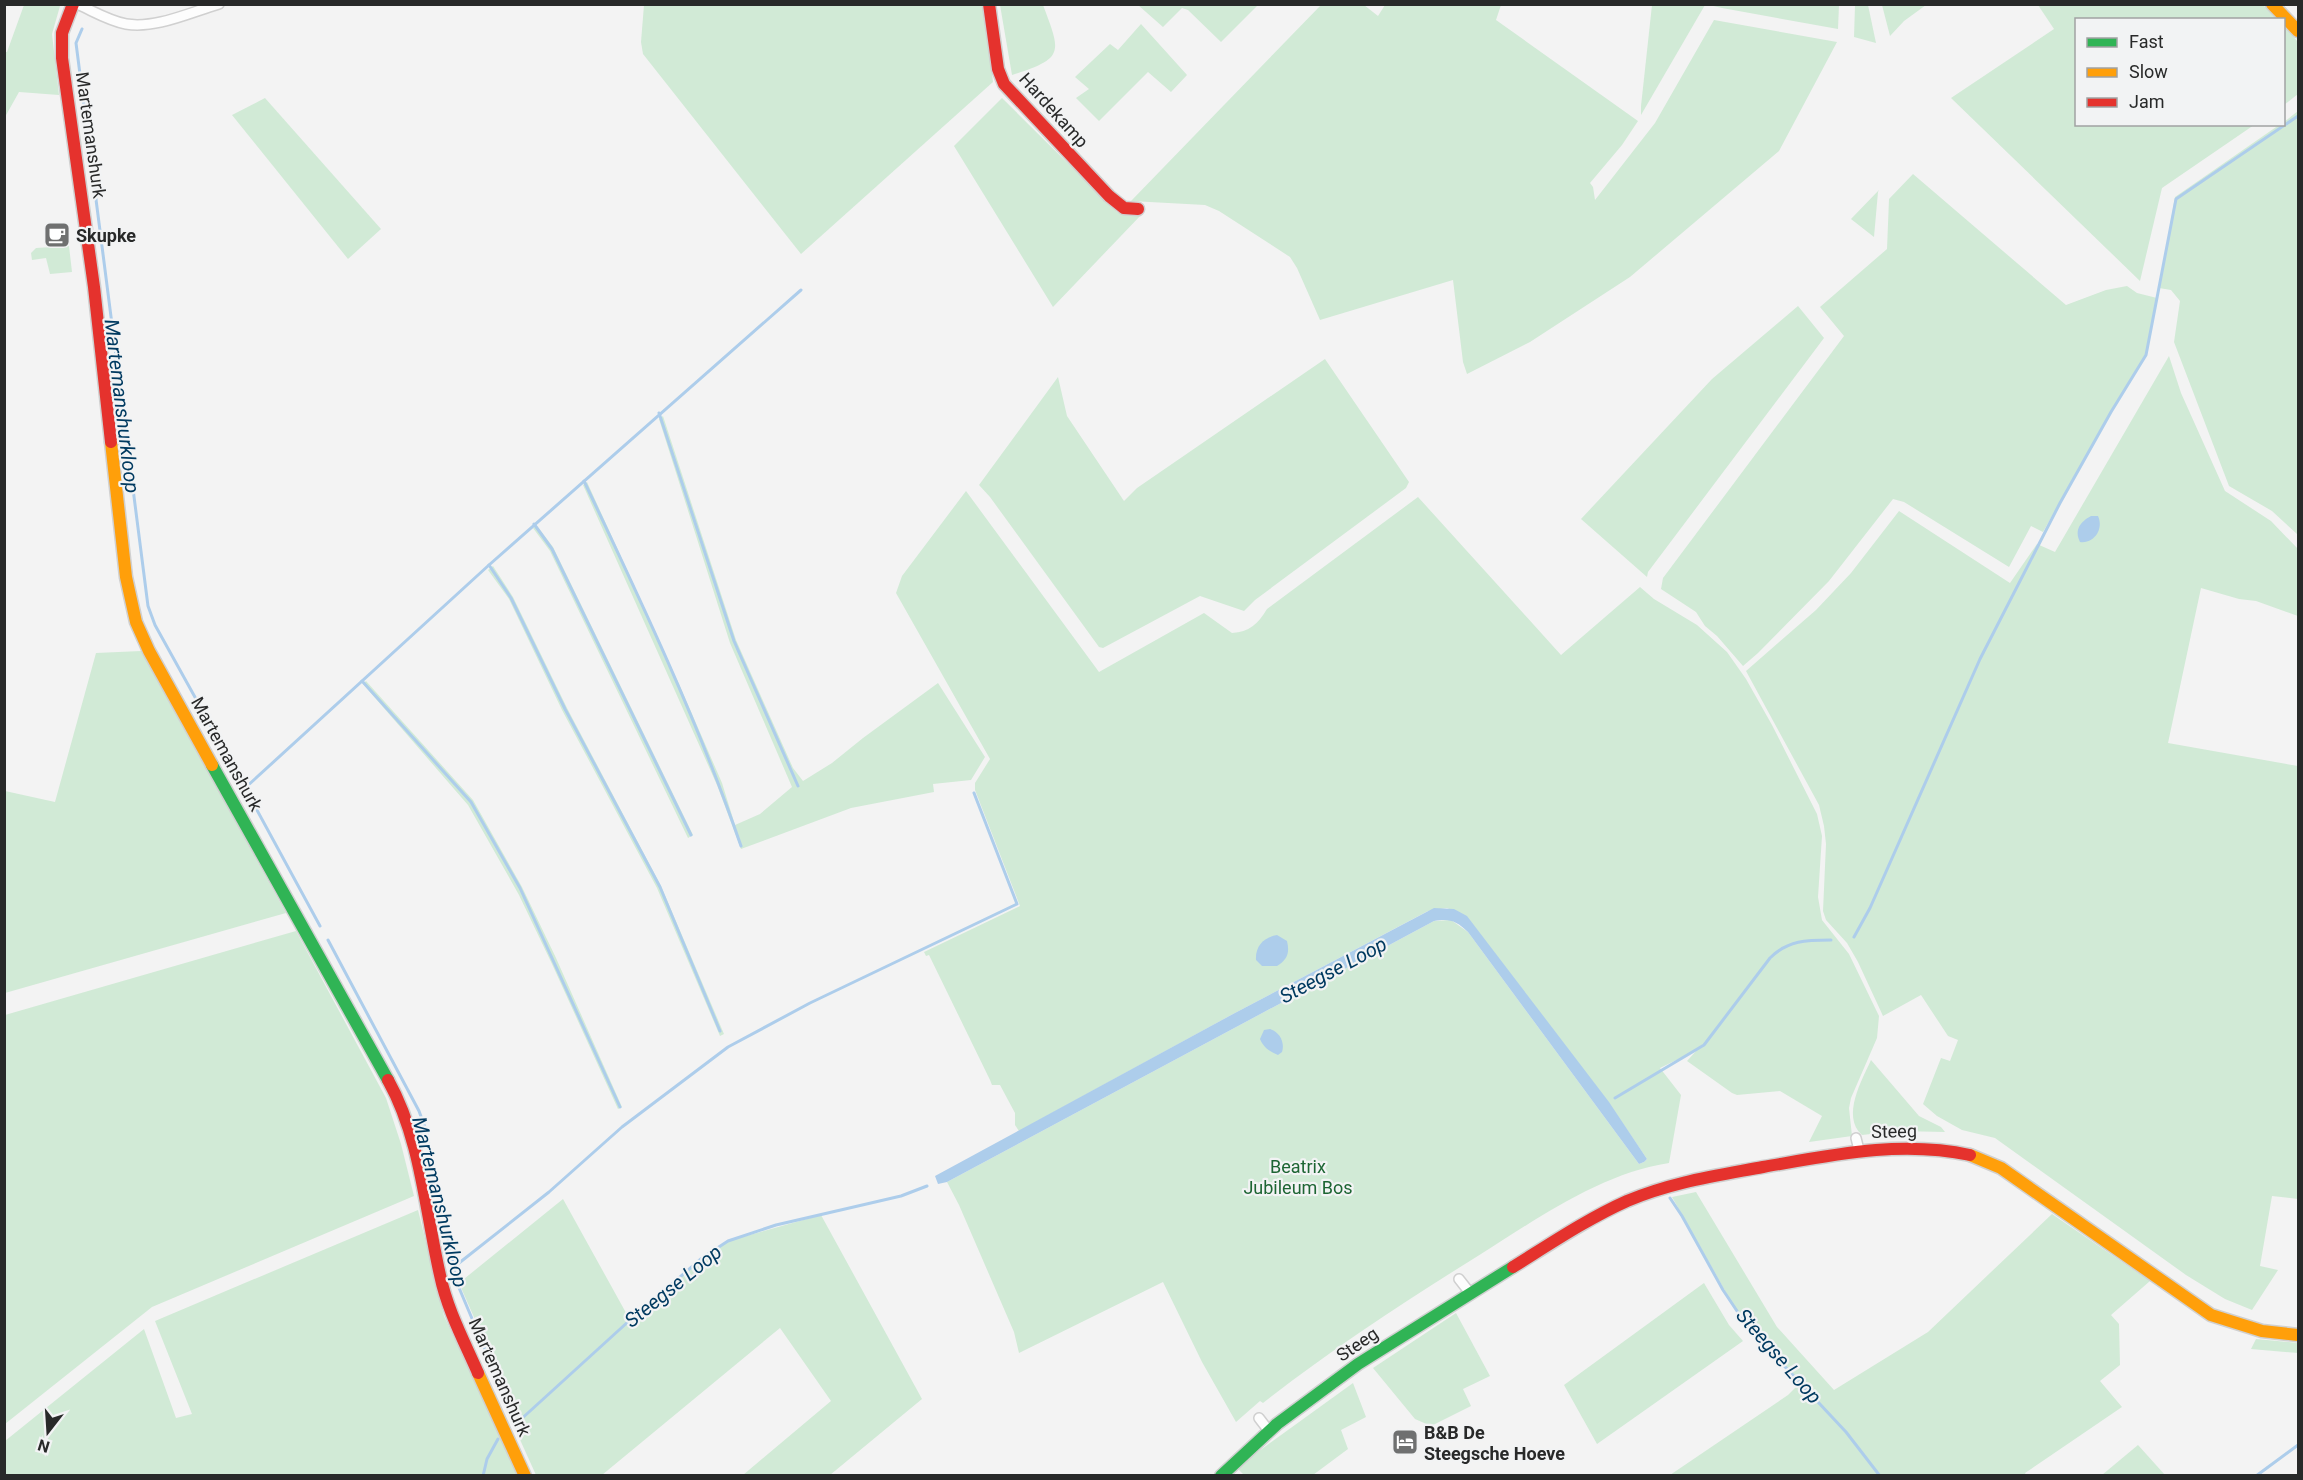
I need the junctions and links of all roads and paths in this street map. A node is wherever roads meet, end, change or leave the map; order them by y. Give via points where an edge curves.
1 (75, 4) edge
2 (219, 4) edge
3 (988, 4) edge
4 (2272, 4) edge
5 (2298, 31) edge
6 (1138, 209) dead end
7 (1459, 1279) dead end
8 (1470, 1293) junction
9 (2298, 1335) edge
10 (1258, 1418) dead end
11 (1269, 1431) junction
12 (525, 1476) edge
13 (1221, 1476) edge

1 - 2 street via 116,21 139,24
1 - 12 street, Martemanshurk via 62,33 62,58 94,287 126,577 136,622 396,1094 420,1168 440,1277 455,1321
3 - 6 street, Hardekamp via 1004,84 1109,196 1124,208
4 - 5 street
7 - 8 street
8 - 9 street, Steeg via 1569,1232 1625,1202 1671,1184 1857,1144 1974,1156 2013,1176 2211,1315 2262,1331
8 - 11 street, Steeg via 1358,1364
10 - 11 street
11 - 13 street, Steeg

